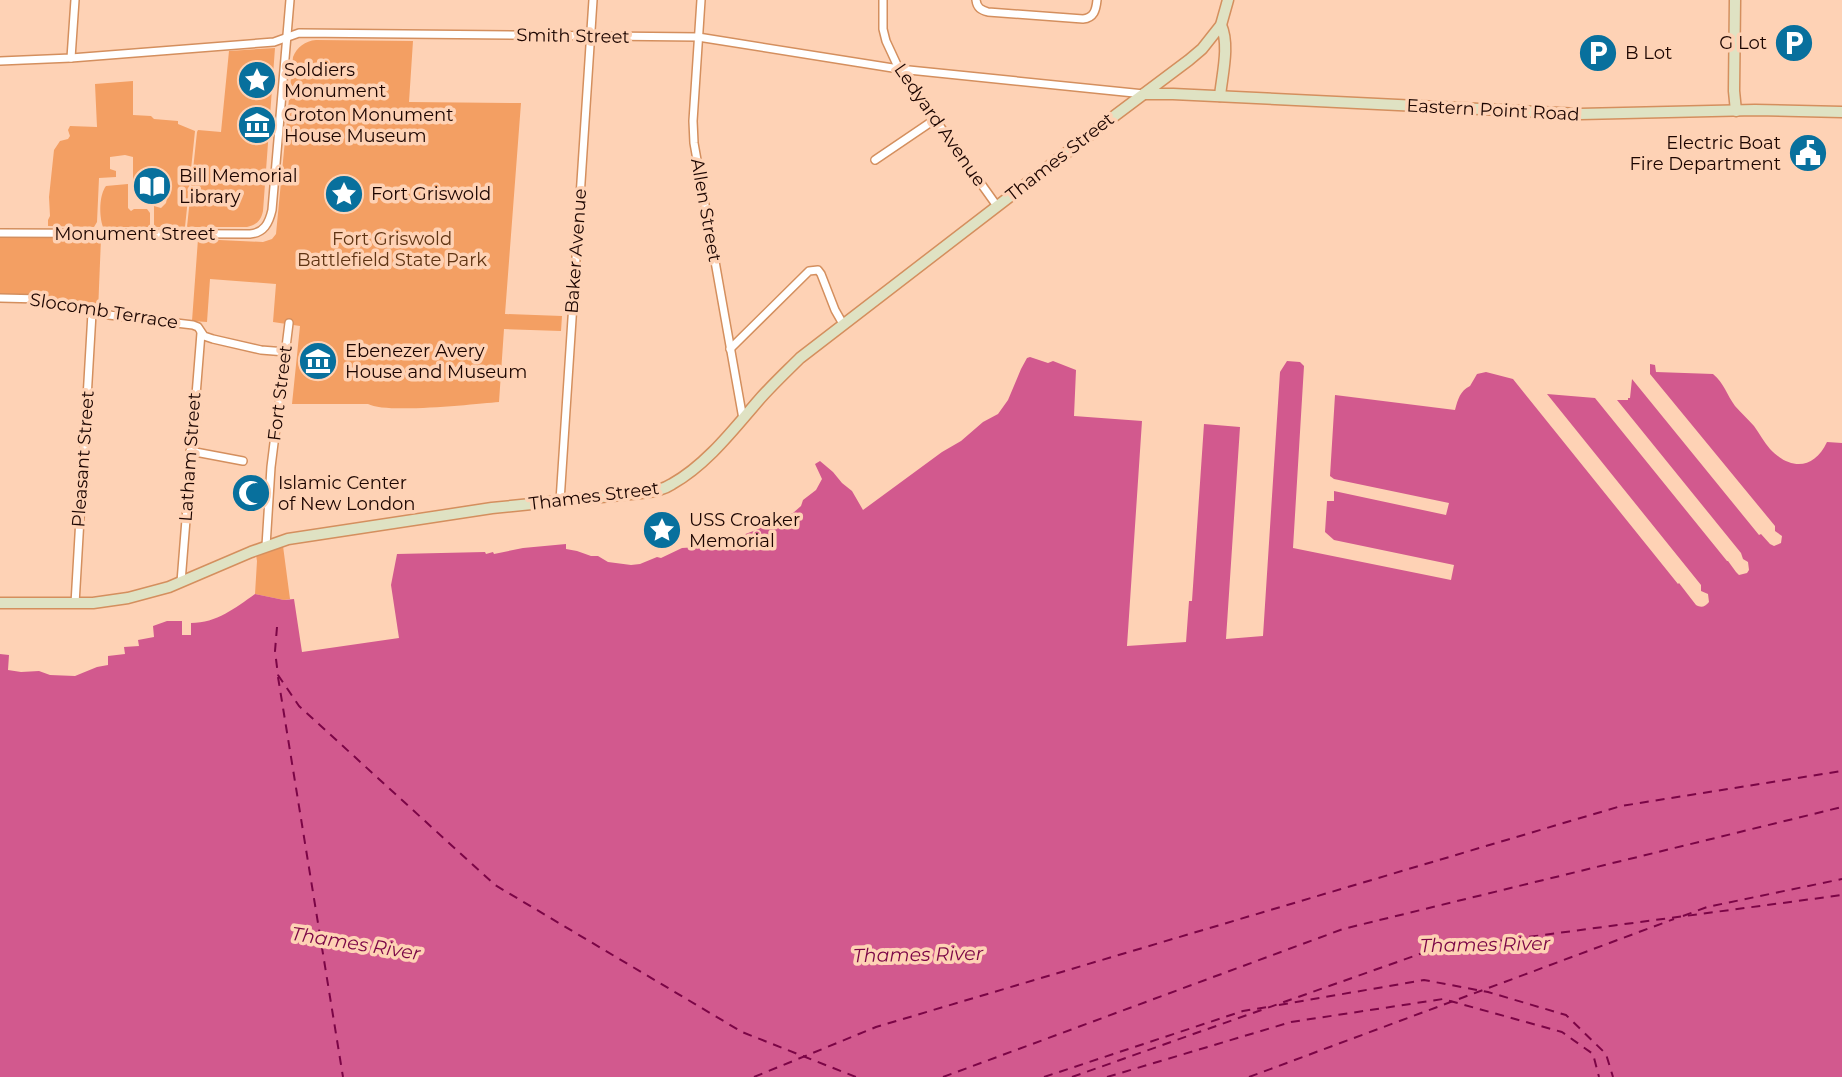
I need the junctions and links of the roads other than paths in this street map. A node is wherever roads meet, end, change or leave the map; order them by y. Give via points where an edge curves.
1 (75, 0) edge
2 (290, 0) edge
3 (593, 0) edge
4 (701, 0) edge
5 (883, 0) edge
6 (976, 0) edge
7 (1097, 0) edge
8 (1228, 0) edge
9 (1735, 0) edge
10 (1221, 25) junction
11 (590, 36) junction
12 (698, 37) junction
13 (286, 38) junction
14 (71, 58) junction
15 (0, 61) edge
16 (899, 69) junction
17 (1144, 94) junction
18 (1220, 96) junction
19 (1736, 111) junction
20 (1842, 112) edge
21 (934, 120) junction
22 (875, 160) dead end
23 (997, 206) junction
24 (0, 233) edge
25 (0, 298) edge
26 (92, 313) junction
27 (289, 323) dead end
28 (844, 324) junction
29 (201, 333) junction
30 (730, 349) junction
31 (286, 352) junction
32 (743, 419) junction
33 (190, 452) junction
34 (243, 461) dead end
35 (560, 502) junction
36 (266, 546) junction
37 (181, 582) junction
38 (0, 603) edge
39 (75, 604) junction

1 - 14 street
2 - 13 street
3 - 11 street, Baker Avenue
4 - 12 street, Allen Street
5 - 16 street, Ledyard Avenue via 883,29
6 - 7 street via 978,7 988,12 1083,19 1092,17
8 - 10 street
9 - 19 street
10 - 17 street, Thames Street via 1202,49
10 - 18 street via 1225,47
11 - 12 street, Smith Street
11 - 13 street, Smith Street via 299,33
11 - 35 street, Baker Avenue
12 - 16 street, Smith Street
12 - 30 street, Allen Street via 694,144
13 - 14 street, Smith Street
13 - 24 street, Monument Street via 272,210 260,231
14 - 15 street, Smith Street
16 - 17 street, Smith Street
16 - 21 street, Ledyard Avenue
17 - 18 street, Eastern Point Road
17 - 23 street, Thames Street
18 - 19 street, Eastern Point Road via 1580,114
19 - 20 street, Eastern Point Road
21 - 22 street
21 - 23 street, Ledyard Avenue
23 - 28 street, Thames Street
25 - 26 street, Slocomb Terrace via 41,299
26 - 29 street, Slocomb Terrace via 193,325
26 - 39 street, Pleasant Street
27 - 31 street, Fort Street
28 - 30 street via 821,274 814,269
28 - 32 street, Thames Street via 800,358
29 - 31 street, Slocomb Terrace via 223,342
29 - 33 street, Latham Street
30 - 32 street, Allen Street
31 - 36 street, Fort Street
32 - 35 street, Thames Street via 687,475 664,488
33 - 34 street
33 - 37 street, Latham Street
35 - 36 street, Thames Street via 288,539
36 - 37 street, Thames Street
37 - 39 street, Thames Street via 148,594
38 - 39 street, Thames Street

